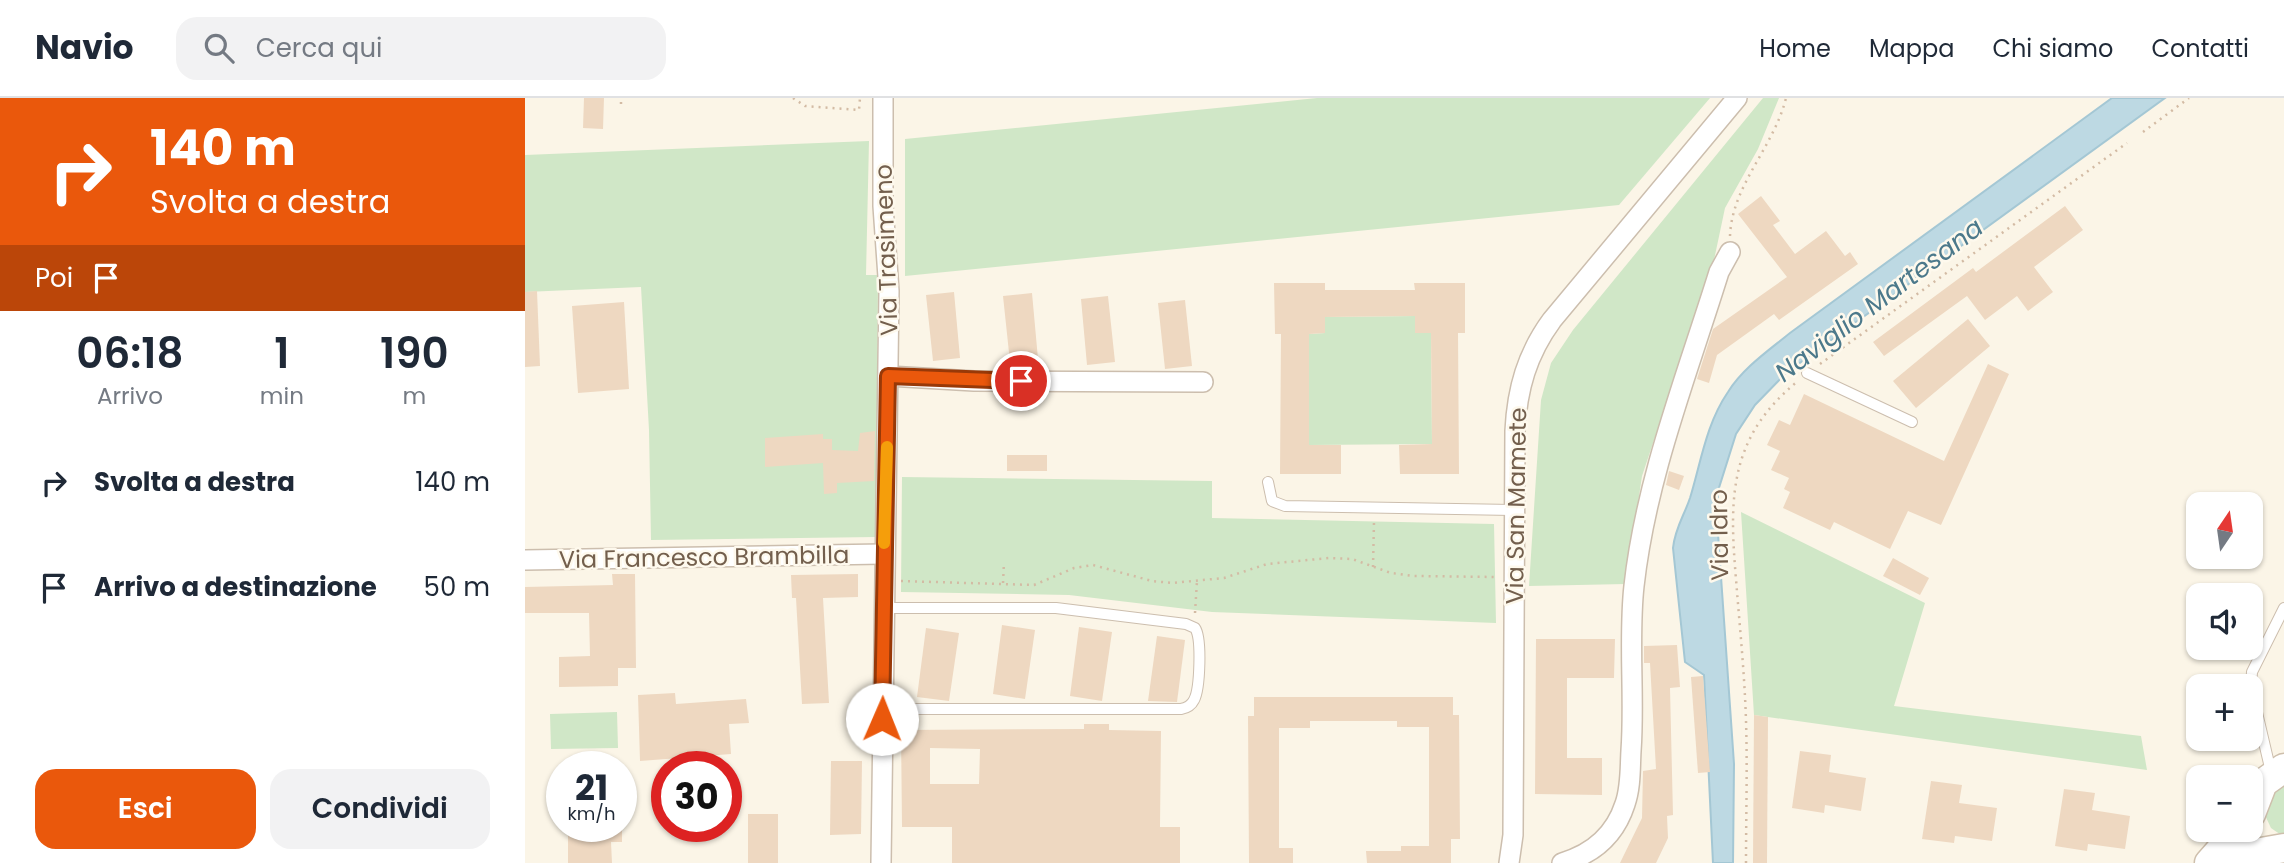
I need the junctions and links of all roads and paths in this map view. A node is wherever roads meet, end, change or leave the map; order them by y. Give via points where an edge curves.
1 (621, 98) edge
2 (793, 98) edge
3 (860, 98) edge
4 (883, 98) edge
5 (1737, 98) edge
6 (1786, 98) edge
7 (2189, 98) edge
8 (621, 104) dead end
9 (2143, 132) dead end
10 (2127, 144) dead end
11 (1730, 252) joint
12 (1807, 373) junction
13 (888, 376) junction
14 (1203, 382) dead end
15 (1912, 422) dead end
16 (1268, 482) dead end
17 (1513, 510) junction
18 (1374, 522) dead end
19 (883, 554) junction
20 (525, 560) edge
21 (1003, 562) dead end
22 (1373, 567) junction
23 (1499, 577) dead end
24 (898, 581) dead end
25 (1198, 581) junction
26 (1003, 583) junction
27 (883, 608) junction
28 (2284, 608) edge
29 (1191, 626) junction
30 (882, 709) junction
31 (2278, 771) edge
32 (2263, 784) edge
33 (2227, 842) edge
34 (2284, 848) edge
35 (881, 863) edge
36 (1509, 863) edge
37 (1562, 863) edge
38 (1746, 863) edge
39 (2209, 863) edge
40 (2226, 863) edge

1 - 8 path
2 - 3 path via 805,106 859,110
4 - 13 street, Via Trasimeno
5 - 17 street, Via San Mamete via 1536,344 1518,397
6 - 11 path via 1760,159 1734,204
7 - 9 path
10 - 12 path, Via Idro
11 - 37 street via 1719,272 1656,475 1635,579 1633,723 1626,800 1618,821 1601,843
12 - 15 lane
12 - 38 path, Via Idro via 1774,402 1753,431 1741,458 1733,497 1746,725
13 - 14 street
13 - 19 street, Via Trasimeno
16 - 17 lane via 1272,501 1280,506
17 - 36 street, Via San Mamete via 1513,835
18 - 22 path
19 - 20 street, Via Francesco Brambilla
19 - 27 street, Via Trasimeno
21 - 26 path
22 - 23 path via 1414,576
22 - 25 path via 1352,559 1329,558 1267,564
24 - 26 path
25 - 26 path via 1152,581 1093,565 1034,584
25 - 29 path
27 - 29 lane via 1056,608
27 - 30 street, Via Trasimeno
28 - 31 lane via 2252,672 2252,687
29 - 30 lane via 1199,639 1197,691 1186,708
30 - 35 street, Via Trasimeno
31 - 32 street
33 - 39 street
34 - 40 street

